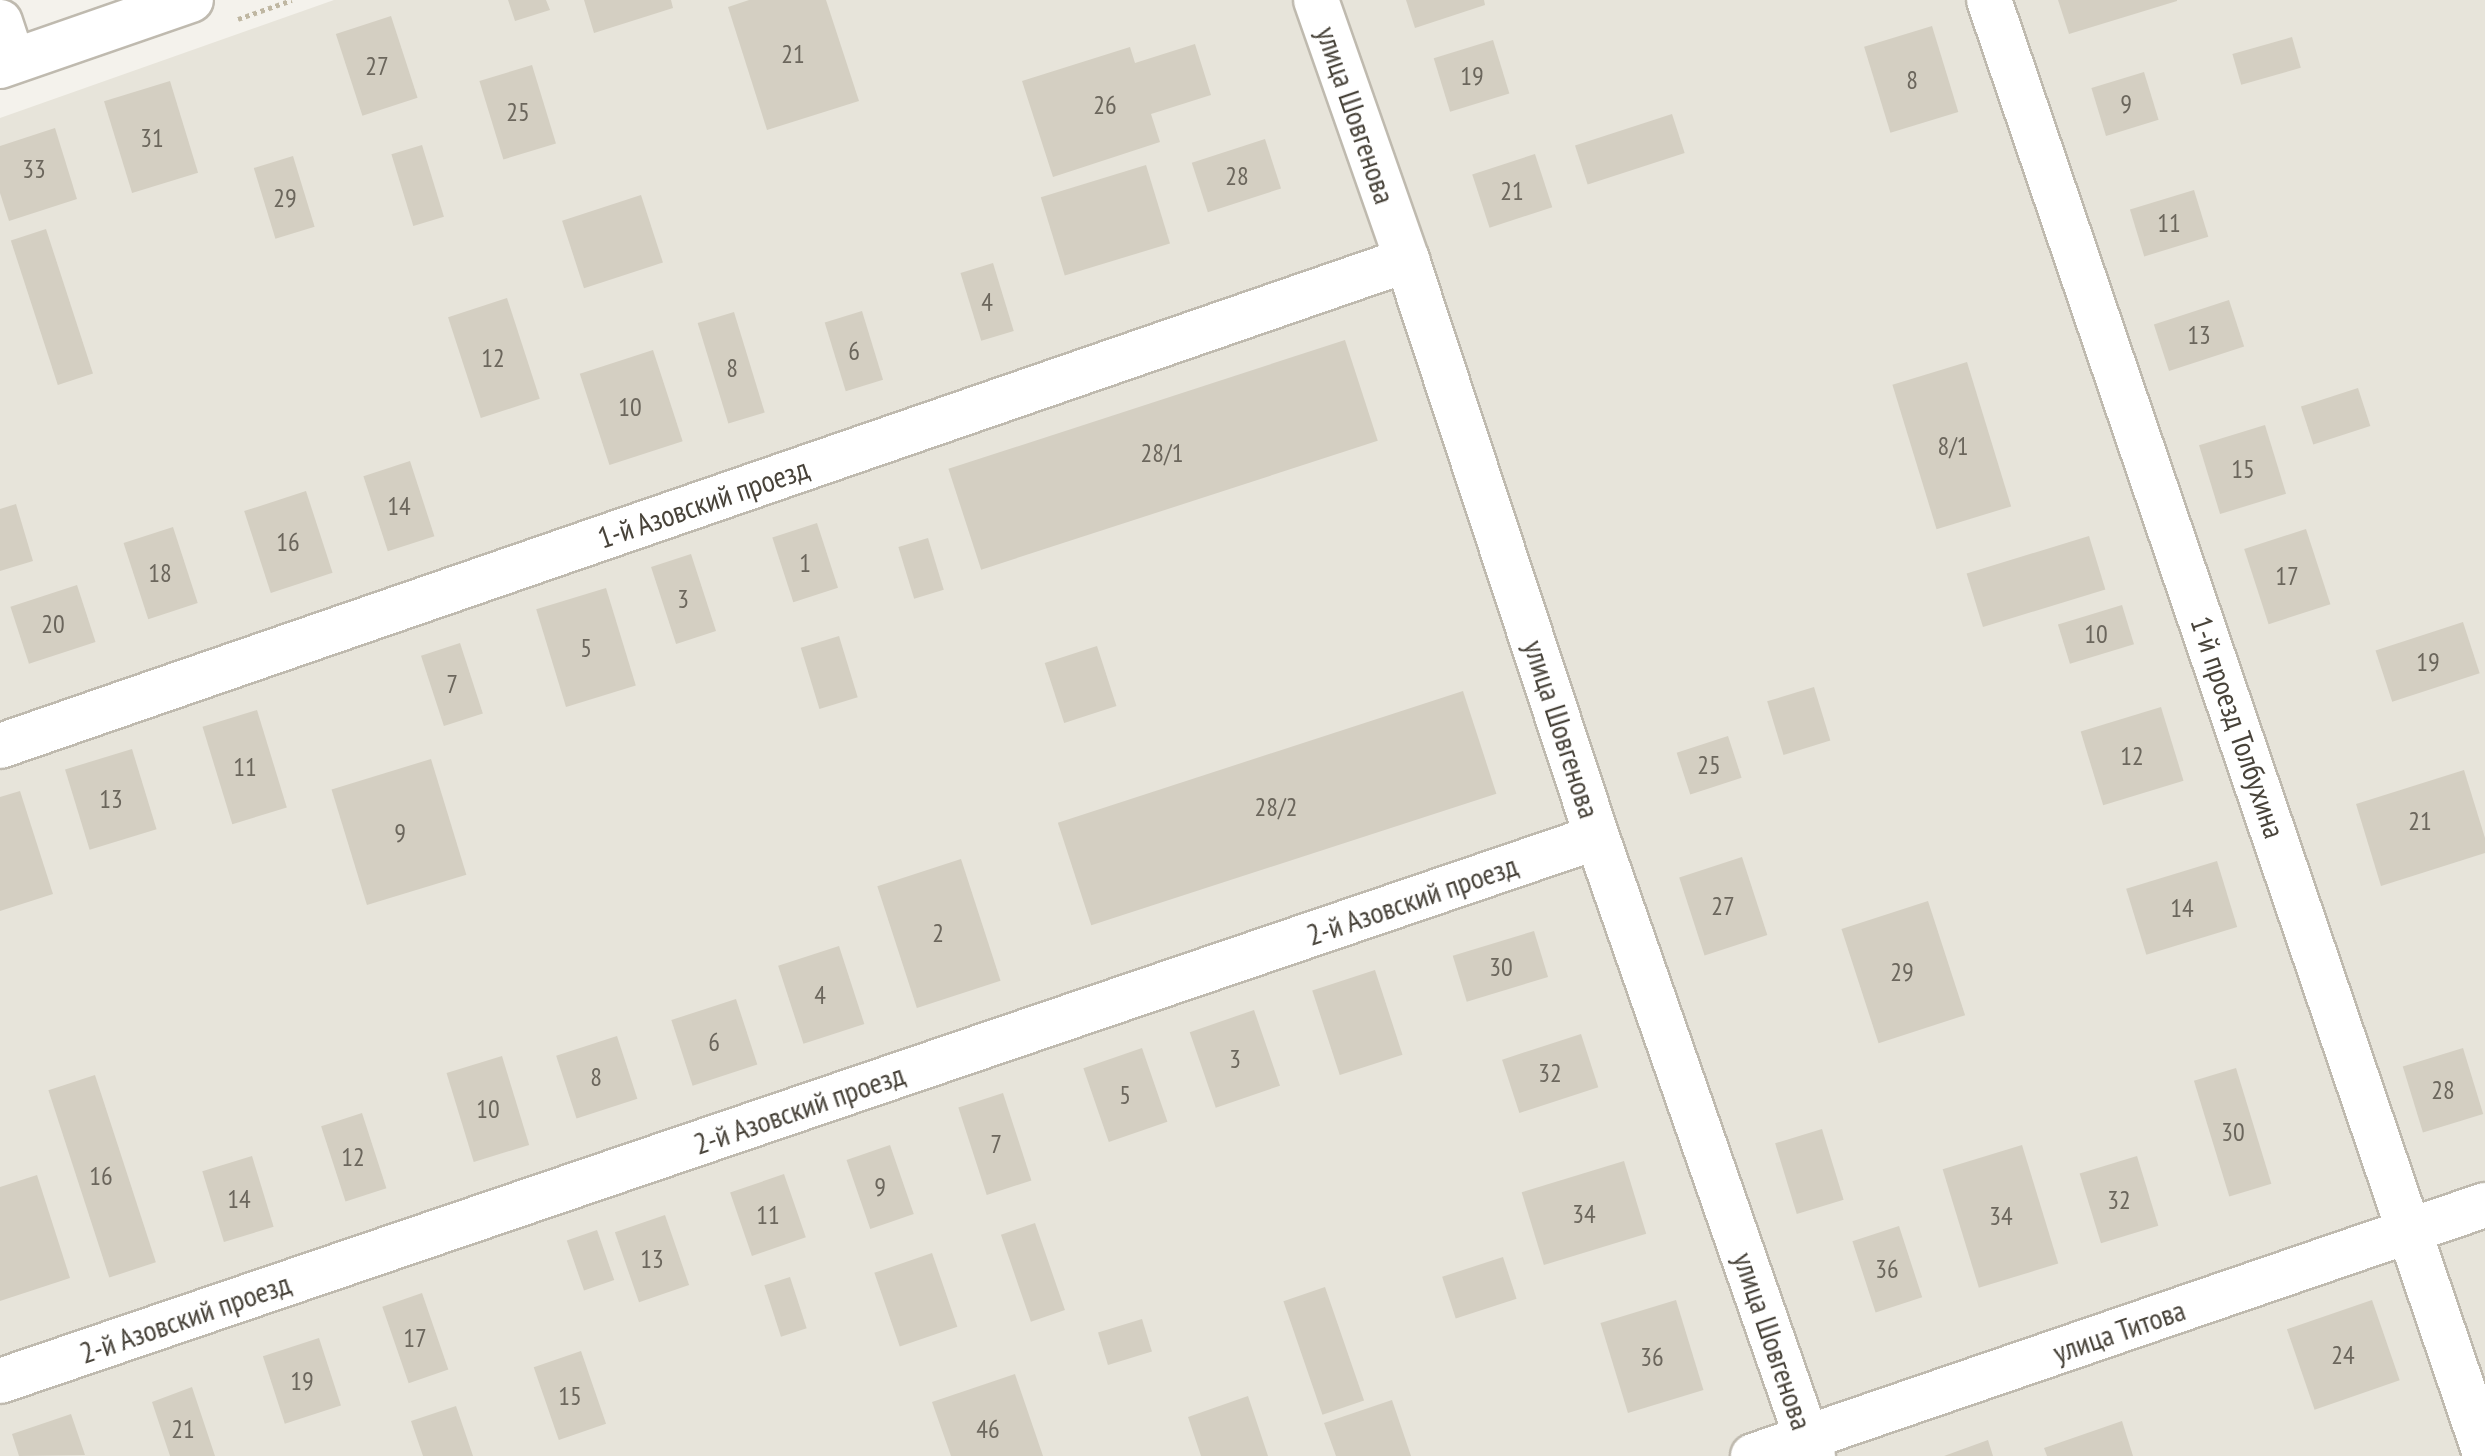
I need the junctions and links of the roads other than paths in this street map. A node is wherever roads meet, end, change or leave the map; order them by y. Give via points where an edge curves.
1 (191, 0) edge
2 (1316, 0) edge
3 (1989, 0) edge
4 (4, 50) edge
5 (1407, 260) junction
6 (0, 746) edge
7 (1597, 837) junction
8 (2485, 1205) edge
9 (2410, 1230) junction
10 (0, 1381) edge
11 (1810, 1447) edge
12 (2485, 1454) edge
13 (1753, 1456) edge

1 - 4 street
2 - 5 street, улица Шовгенова
3 - 9 street, 1-й проезд Толбухина
5 - 6 street, 1-й Азовский проезд
5 - 7 street, улица Шовгенова
7 - 10 street, 2-й Азовский проезд
7 - 11 street, улица Шовгенова
8 - 9 street, улица Титова
9 - 11 street, улица Титова
9 - 12 street, 1-й проезд Толбухина
11 - 13 street, улица Титова

